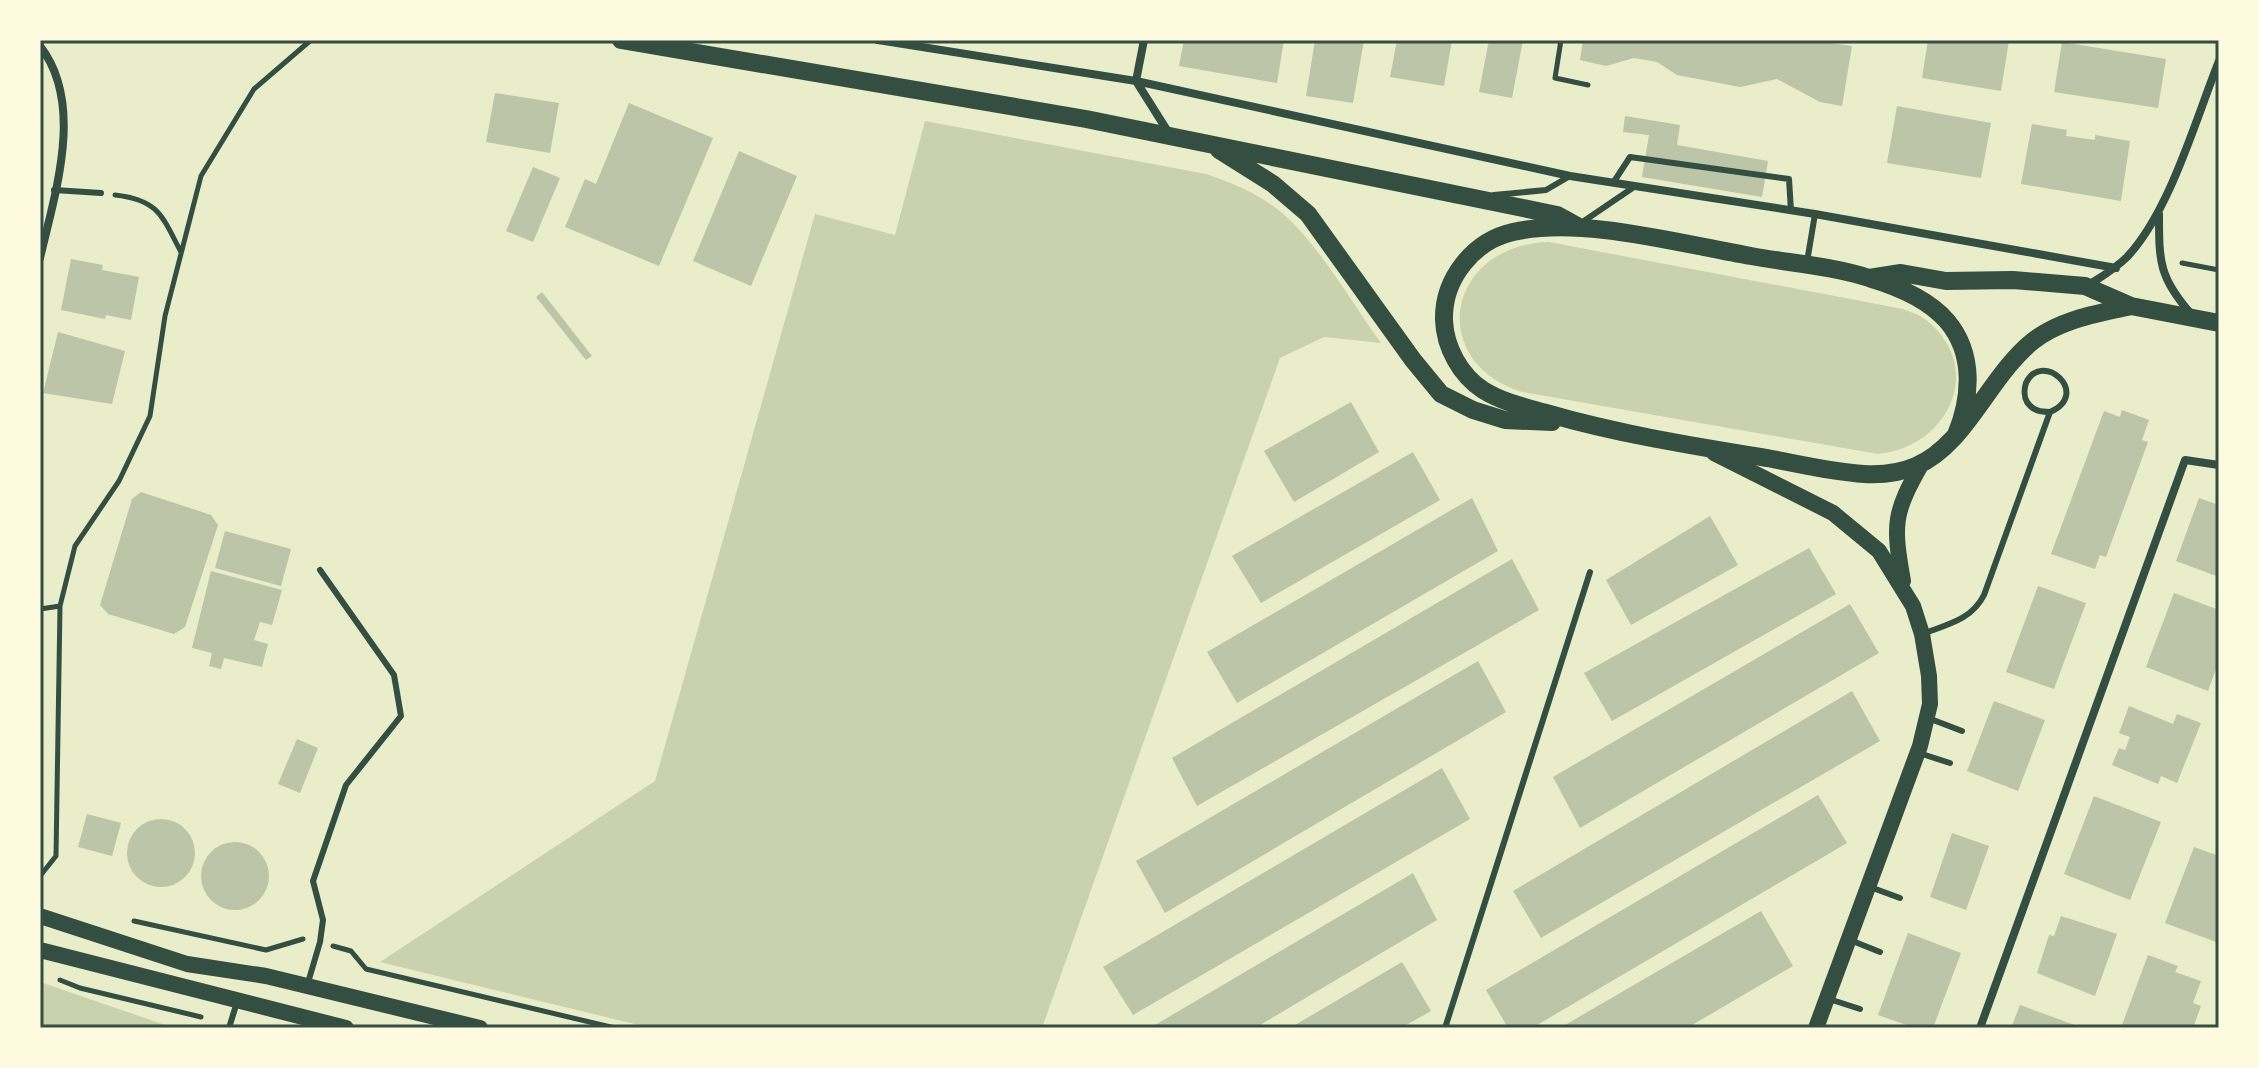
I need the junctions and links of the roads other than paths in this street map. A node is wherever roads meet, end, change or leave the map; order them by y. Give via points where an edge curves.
1 (621, 40) edge
2 (878, 40) edge
3 (1144, 40) edge
4 (40, 46) edge
5 (2219, 61) edge
6 (1136, 81) junction
7 (1170, 135) junction
8 (1210, 144) junction
9 (1570, 176) junction
10 (1613, 183) junction
11 (1634, 187) junction
12 (54, 190) junction
13 (101, 193) road end
14 (1473, 197) junction
15 (1791, 211) junction
16 (1815, 214) junction
17 (2159, 214) junction
18 (1577, 226) junction
19 (40, 258) edge
20 (1807, 266) junction
21 (2116, 268) junction
22 (1869, 278) junction
23 (2085, 286) junction
24 (2131, 306) junction
25 (2196, 319) junction
26 (2219, 323) edge
27 (2050, 412) junction
28 (1581, 424) junction
29 (1956, 435) junction
30 (1706, 448) junction
31 (1922, 463) junction
32 (2219, 465) edge
33 (320, 570) dead end
34 (1590, 572) dead end
35 (1904, 590) junction
36 (1922, 634) junction
37 (1927, 717) junction
38 (1962, 731) dead end
39 (1917, 752) junction
40 (1950, 763) dead end
41 (1868, 886) junction
42 (1900, 898) dead end
43 (40, 916) edge
44 (1848, 939) junction
45 (40, 950) edge
46 (1880, 952) dead end
47 (307, 986) junction
48 (1827, 998) junction
49 (237, 1002) junction
50 (1860, 1009) dead end
51 (230, 1026) edge
52 (346, 1028) edge
53 (480, 1028) edge
54 (1445, 1028) edge
55 (1816, 1028) edge
56 (1980, 1028) edge

1 - 7 main road
2 - 6 street
3 - 6 street
4 - 12 street via 53,62 65,104
5 - 17 street
6 - 7 street
6 - 9 street
7 - 8 main road
8 - 14 main road
8 - 28 main road via 1273,184 1308,214 1441,394 1505,420
9 - 10 street
9 - 14 lane via 1546,190
10 - 11 street
10 - 15 lane via 1630,157 1789,179
11 - 15 street
11 - 18 lane
12 - 13 lane
12 - 19 street
14 - 18 main road via 1557,215
15 - 16 street
16 - 20 lane
16 - 21 street
17 - 21 street
17 - 25 street via 2159,259 2171,287
18 - 20 main road
18 - 28 main road via 1510,232 1475,250 1452,282 1444,321 1455,359 1480,389
20 - 22 main road
21 - 23 street
22 - 23 main road via 1901,273 1946,281
22 - 29 main road via 1933,308 1959,337 1969,375 1966,412
23 - 24 main road
24 - 25 main road
24 - 29 main road via 2064,322 2034,340 1993,382
25 - 26 main road
27 - 27 lane via 2061,405 2065,386 2057,374 2043,371 2026,383 2025,396 2031,407
27 - 36 lane via 1978,607
28 - 30 main road
29 - 31 main road
30 - 31 main road via 1863,474 1904,471
30 - 35 main road via 1833,513 1879,551
31 - 35 main road via 1901,501 1895,536
32 - 56 street via 2185,460
33 - 47 lane via 394,675 401,716 346,785 313,881 323,920
34 - 54 lane
35 - 36 main road
36 - 37 main road via 1929,676
37 - 38 lane
37 - 39 main road
39 - 40 lane
39 - 41 main road
41 - 42 lane
41 - 44 main road
43 - 47 main road via 187,964
44 - 46 lane
44 - 48 main road
45 - 49 main road
47 - 53 main road
48 - 50 lane
48 - 55 main road
49 - 51 lane
49 - 52 main road

